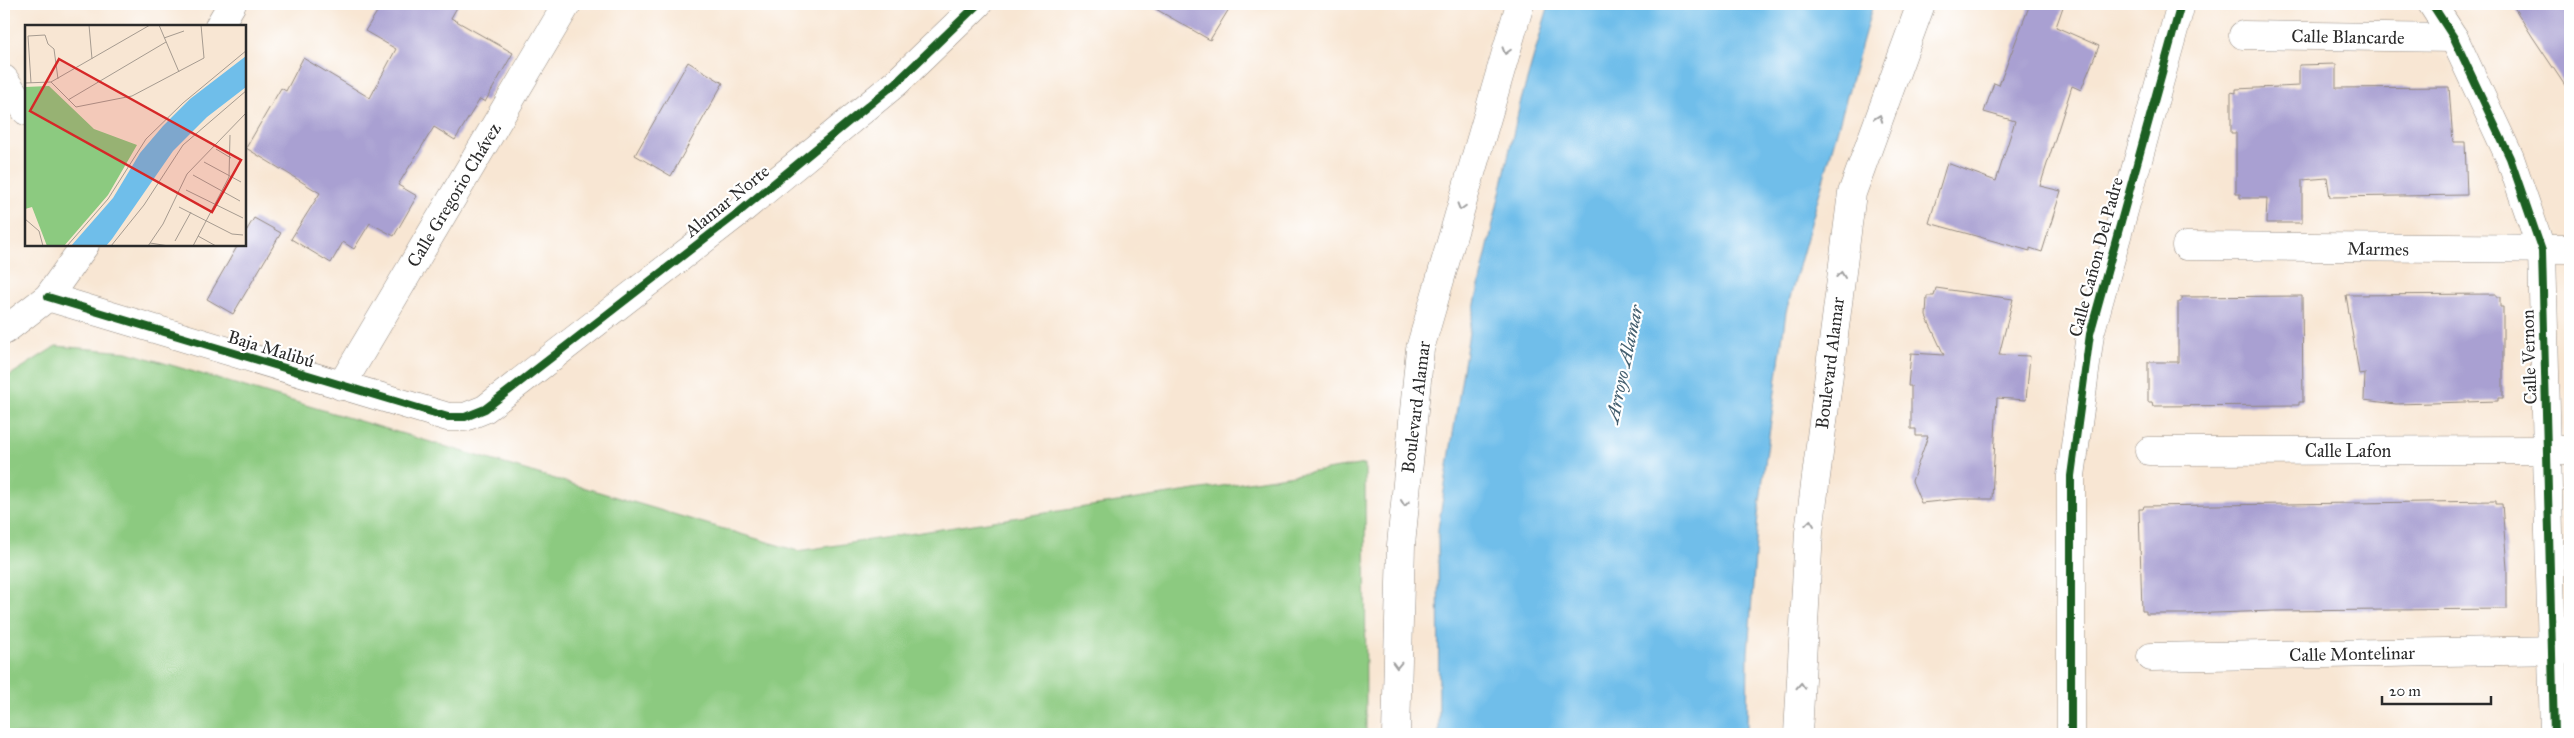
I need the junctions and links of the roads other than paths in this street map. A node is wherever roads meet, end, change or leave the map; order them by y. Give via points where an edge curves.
1 (232, 4) edge
2 (567, 4) edge
3 (978, 4) edge
4 (1520, 4) edge
5 (1921, 4) edge
6 (2181, 4) edge
7 (2432, 4) edge
8 (220, 25) edge
9 (2243, 35) dead end
10 (2454, 38) junction
11 (4, 79) edge
12 (25, 110) edge
13 (84, 246) edge
14 (2186, 246) dead end
15 (2570, 250) edge
16 (2542, 251) junction
17 (48, 297) junction
18 (4, 331) edge
19 (341, 386) junction
20 (485, 409) joint
21 (2559, 450) edge
22 (2149, 451) dead end
23 (2562, 650) edge
24 (2152, 657) dead end
25 (1396, 734) edge
26 (1798, 734) edge
27 (2071, 734) edge
28 (2554, 734) edge

1 - 8 main road
2 - 19 main road, Calle Gregorio Chávez
3 - 20 main road, Alamar Norte via 897,82 739,212
4 -> 25 main road, Boulevard Alamar via 1420,349 1401,545
26 -> 5 main road, Boulevard Alamar via 1809,532 1852,193
6 - 27 main road, Calle Cañon Del Padre via 2090,334 2071,476
7 - 10 main road, Calle Vernon
9 - 10 main road, Calle Blancarde
10 - 16 main road, Calle Vernon via 2510,158
11 - 12 main road
13 - 17 main road
14 - 16 main road, Marmes
15 - 16 main road, Marmes
16 - 21 main road, Calle Vernon
17 - 18 main road
17 - 19 main road, Baja Malibú
19 - 20 main road, Baja Malibú via 448,417 465,417
21 - 22 main road, Calle Lafon
21 - 23 main road, Calle Vernon
23 - 24 main road, Calle Montelinar
23 - 28 main road, Calle Vernon

